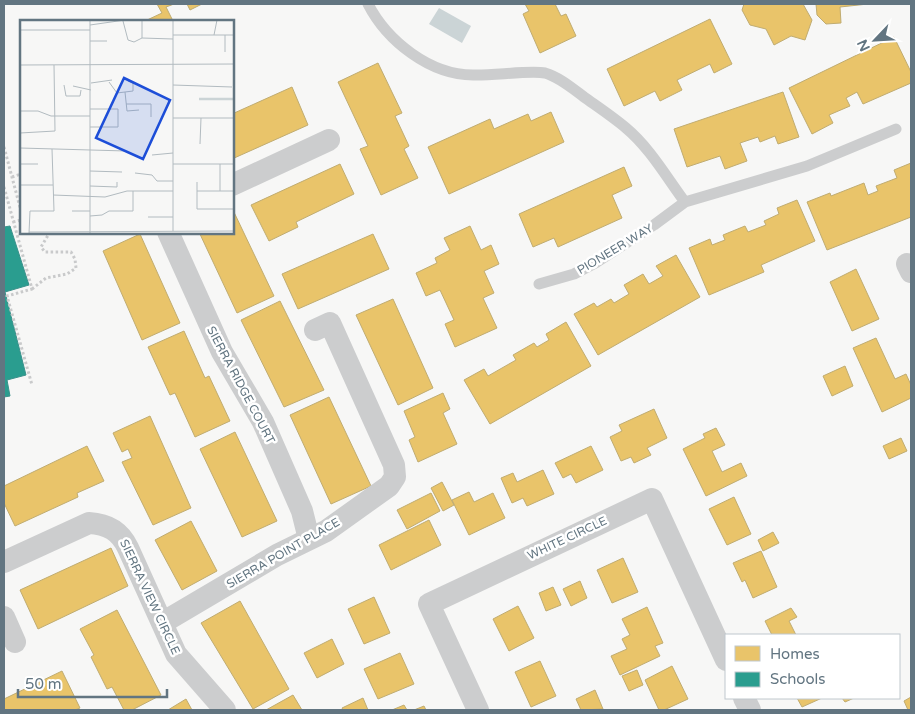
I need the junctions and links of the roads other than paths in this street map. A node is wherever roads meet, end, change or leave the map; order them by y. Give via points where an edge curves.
1 (368, 4) edge
2 (896, 129) dead end
3 (329, 140) dead end
4 (234, 184) edge
5 (685, 202) junction
6 (169, 234) edge
7 (539, 284) dead end
8 (314, 330) dead end
9 (309, 539) junction
10 (4, 562) edge
11 (4, 617) edge
12 (162, 623) junction
13 (15, 642) dead end
14 (725, 658) edge
15 (225, 710) edge
16 (478, 710) edge

1 - 5 lane via 374,17 390,35 415,56 442,70 470,76 544,73 565,83 627,129
2 - 5 lane via 807,166
3 - 4 street
5 - 7 lane, PIONEER WAY via 597,262 574,274
6 - 9 street, SIERRA RIDGE COURT via 222,352 263,422 302,511
8 - 9 street, SIERRA POINT PLACE via 330,323 394,465 394,477 390,486 326,531
9 - 12 street, SIERRA POINT PLACE
10 - 12 street, SIERRA VIEW CIRCLE via 89,523 112,528 124,540
11 - 13 street
12 - 15 street, SIERRA VIEW CIRCLE via 180,660
14 - 16 street, WHITE CIRCLE via 652,499 429,604

